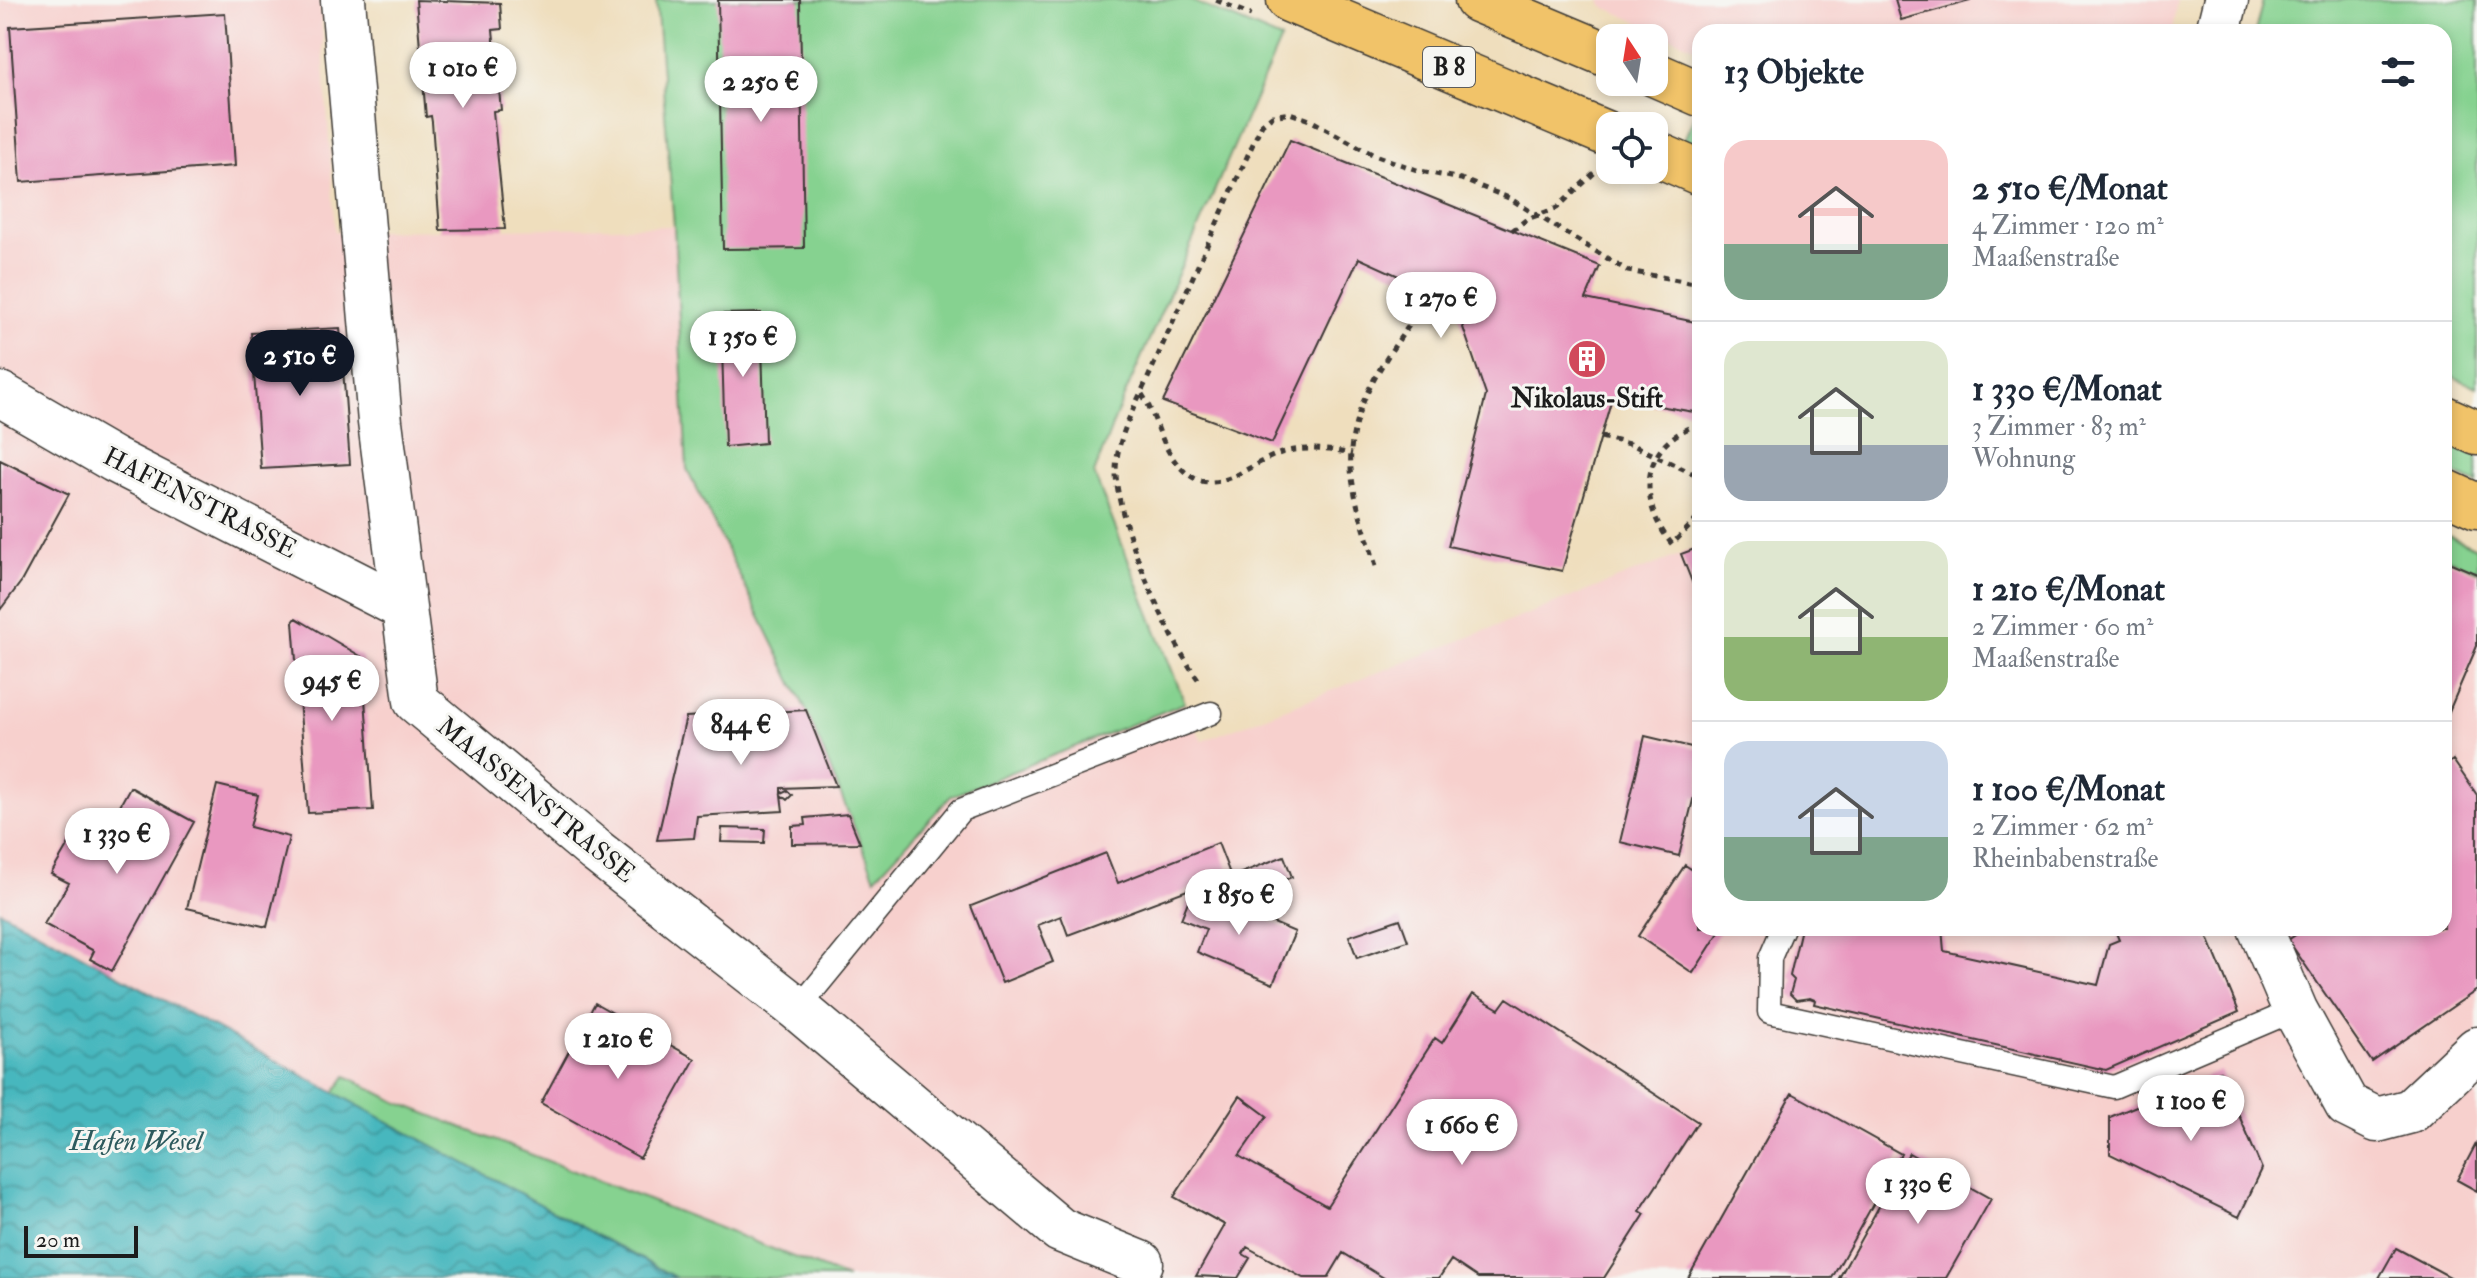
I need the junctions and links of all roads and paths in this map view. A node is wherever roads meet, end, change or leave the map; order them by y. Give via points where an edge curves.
1 (343, 0) edge
2 (1289, 0) edge
3 (1477, 0) edge
4 (2226, 0) edge
5 (2220, 24) edge
6 (1596, 50) edge
7 (1668, 80) edge
8 (1692, 91) edge
9 (1596, 147) edge
10 (1668, 159) edge
11 (1596, 162) edge
12 (1692, 170) edge
13 (1540, 216) junction
14 (1512, 231) dead end
15 (1692, 283) edge
16 (1434, 292) dead end
17 (0, 394) edge
18 (1142, 394) junction
19 (2452, 422) edge
20 (1692, 428) edge
21 (2477, 433) edge
22 (1601, 437) dead end
23 (1352, 454) junction
24 (1658, 455) junction
25 (1692, 473) edge
26 (2452, 495) edge
27 (2477, 506) edge
28 (1692, 524) edge
29 (1376, 566) dead end
30 (402, 607) junction
31 (1198, 679) dead end
32 (1211, 713) dead end
33 (1780, 936) edge
34 (2263, 936) edge
35 (798, 1009) junction
36 (2295, 1010) junction
37 (2477, 1049) edge
38 (1141, 1263) dead end

1 - 30 street, MAASSENSTRASSE via 378,406
2 - 9 main road, B 8
3 - 6 main road
4 - 5 street
7 - 8 main road
10 - 12 main road
11 - 13 path via 1557,208
13 - 14 path
13 - 15 path via 1628,271
13 - 18 path via 1461,179 1374,155 1310,120 1290,113 1272,116 1262,124
16 - 23 path via 1370,388
17 - 30 street, HAFENSTRASSE via 114,460
18 - 23 path via 1166,448 1180,468 1199,480 1233,480 1273,455 1304,448
18 - 31 path via 1120,442 1117,492 1162,618
19 - 21 main road
20 - 24 path via 1674,436
22 - 24 path
23 - 29 path via 1359,512
24 - 25 path
24 - 28 path via 1647,486 1656,525 1672,544
26 - 27 main road
30 - 35 street, MAASSENSTRASSE via 416,701
32 - 35 lane via 961,810
33 - 36 lane via 1770,958 1769,1012 2114,1087
34 - 36 street
35 - 38 street, MAASSENSTRASSE via 1060,1230
36 - 37 street via 2347,1105 2377,1120 2411,1111

